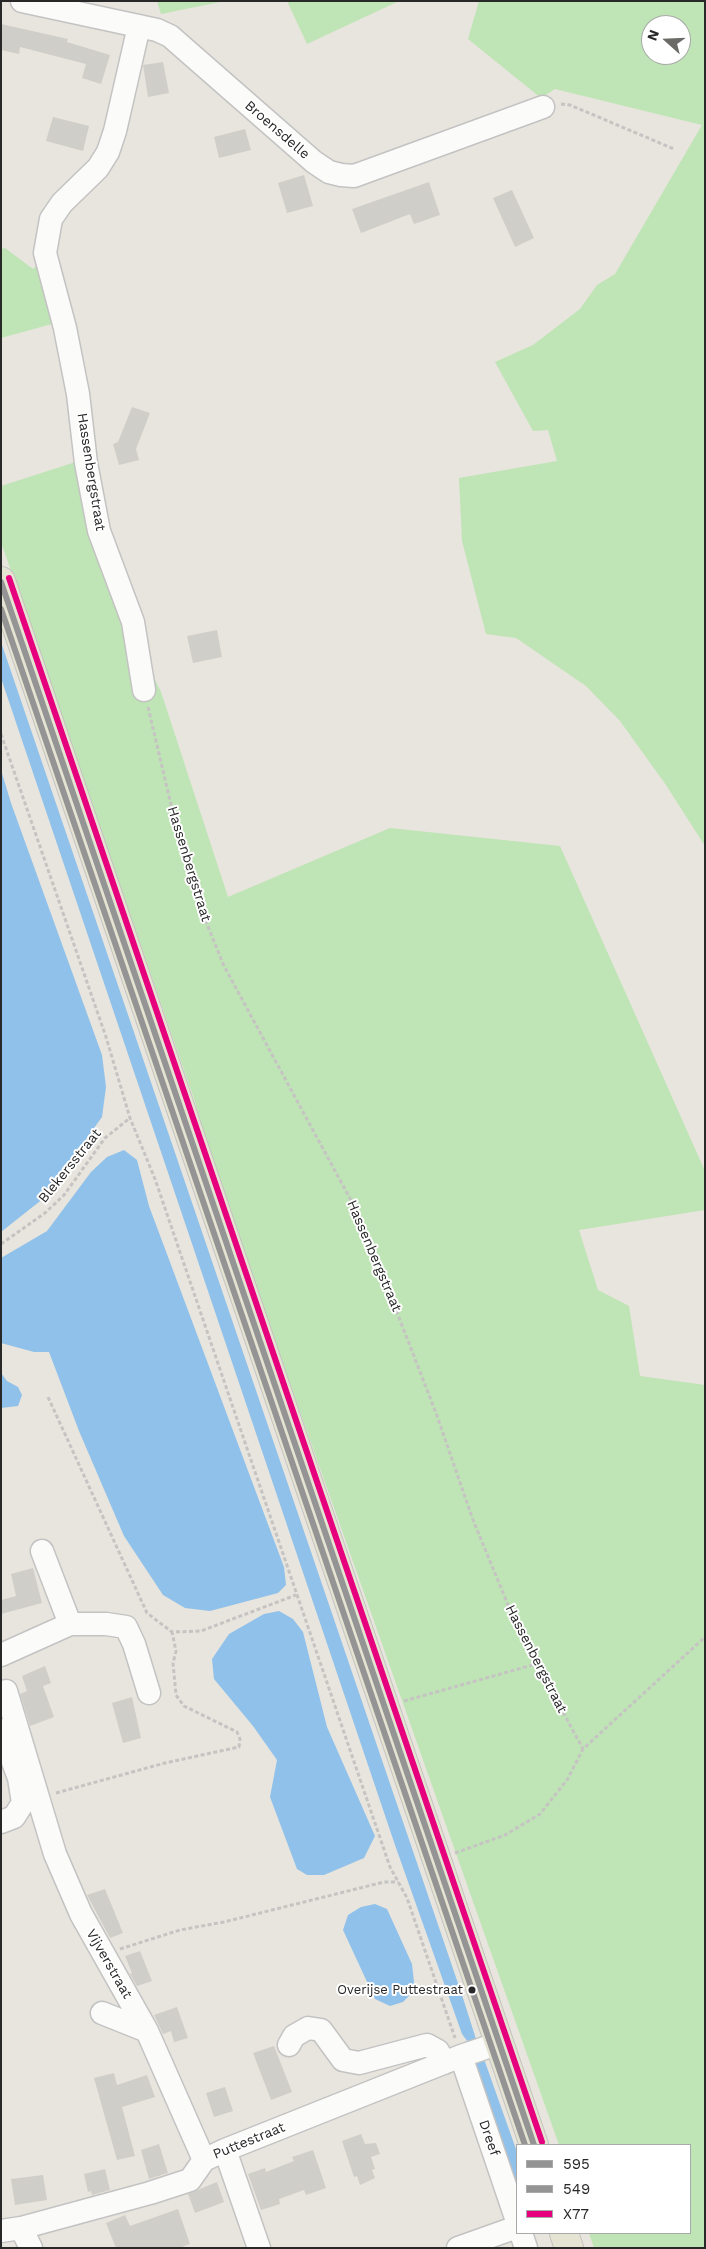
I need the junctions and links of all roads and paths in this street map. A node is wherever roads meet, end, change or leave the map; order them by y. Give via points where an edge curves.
1 (22, 1) edge
2 (139, 26) junction
3 (543, 107) joint
4 (674, 149) dead end
5 (1, 580) edge
6 (144, 690) joint
7 (1, 734) edge
8 (130, 1118) junction
9 (1, 1244) edge
10 (48, 1397) dead end
11 (42, 1551) dead end
12 (296, 1595) junction
13 (70, 1624) junction
14 (172, 1632) junction
15 (705, 1637) edge
16 (1, 1655) edge
17 (536, 1664) junction
18 (6, 1691) dead end
19 (149, 1693) dead end
20 (384, 1707) junction
21 (1, 1730) edge
22 (583, 1749) junction
23 (39, 1799) junction
24 (1, 1822) edge
25 (436, 1860) junction
26 (399, 1882) junction
27 (103, 1954) junction
28 (102, 2013) dead end
29 (147, 2031) junction
30 (290, 2045) dead end
31 (471, 2053) junction
32 (533, 2144) edge
33 (225, 2150) junction
34 (204, 2160) junction
35 (516, 2217) edge
36 (516, 2227) edge
37 (521, 2234) edge
38 (564, 2234) edge
39 (18, 2236) edge
40 (259, 2248) edge
41 (458, 2248) edge
42 (526, 2248) edge
43 (569, 2248) edge

1 - 2 street, Broensdelle
2 - 3 street, Broensdelle via 170,36 314,162 329,172 341,175 354,176
2 - 6 street, Hassenbergstraat via 108,152 98,168 62,203 51,219 45,253 78,394 86,463 99,531 133,622
3 - 4 path via 556,102 570,105
5 - 20 main road, Dreef
6 - 17 path, Hassenbergstraat via 196,897 224,966 360,1217 473,1520 518,1630
7 - 8 path via 106,1037
8 - 9 path, Blekersstraat via 105,1138 64,1195 45,1214
8 - 12 path via 155,1179
10 - 14 path via 147,1613
11 - 13 street
12 - 14 path via 201,1631
12 - 26 path via 390,1867
13 - 16 street
13 - 19 street via 126,1627
14 - 23 path via 176,1651 173,1663 176,1695 184,1706 236,1732 239,1747 81,1785
15 - 22 path
17 - 20 path
17 - 22 path, Hassenbergstraat
18 - 23 street, Vijverstraat
20 - 25 main road, Dreef
21 - 24 street via 19,1778 23,1803 14,1817
22 - 25 path via 567,1780 540,1814 505,1835
23 - 27 street, Vijverstraat via 55,1854 81,1914
25 - 31 main road, Dreef
26 - 27 path via 384,1882 180,1930
26 - 31 path
27 - 29 street, Vijverstraat
28 - 29 street
29 - 34 street, Vijverstraat
30 - 31 street via 294,2036 308,2028 321,2030 343,2060 359,2063 427,2045 438,2051
31 - 32 main road, Dreef
31 - 33 street, Puttestraat
31 - 35 street, Dreef
33 - 34 street, Puttestraat
33 - 40 street
34 - 39 street, Puttestraat via 190,2180
36 - 41 street
37 - 42 street
38 - 43 main road

